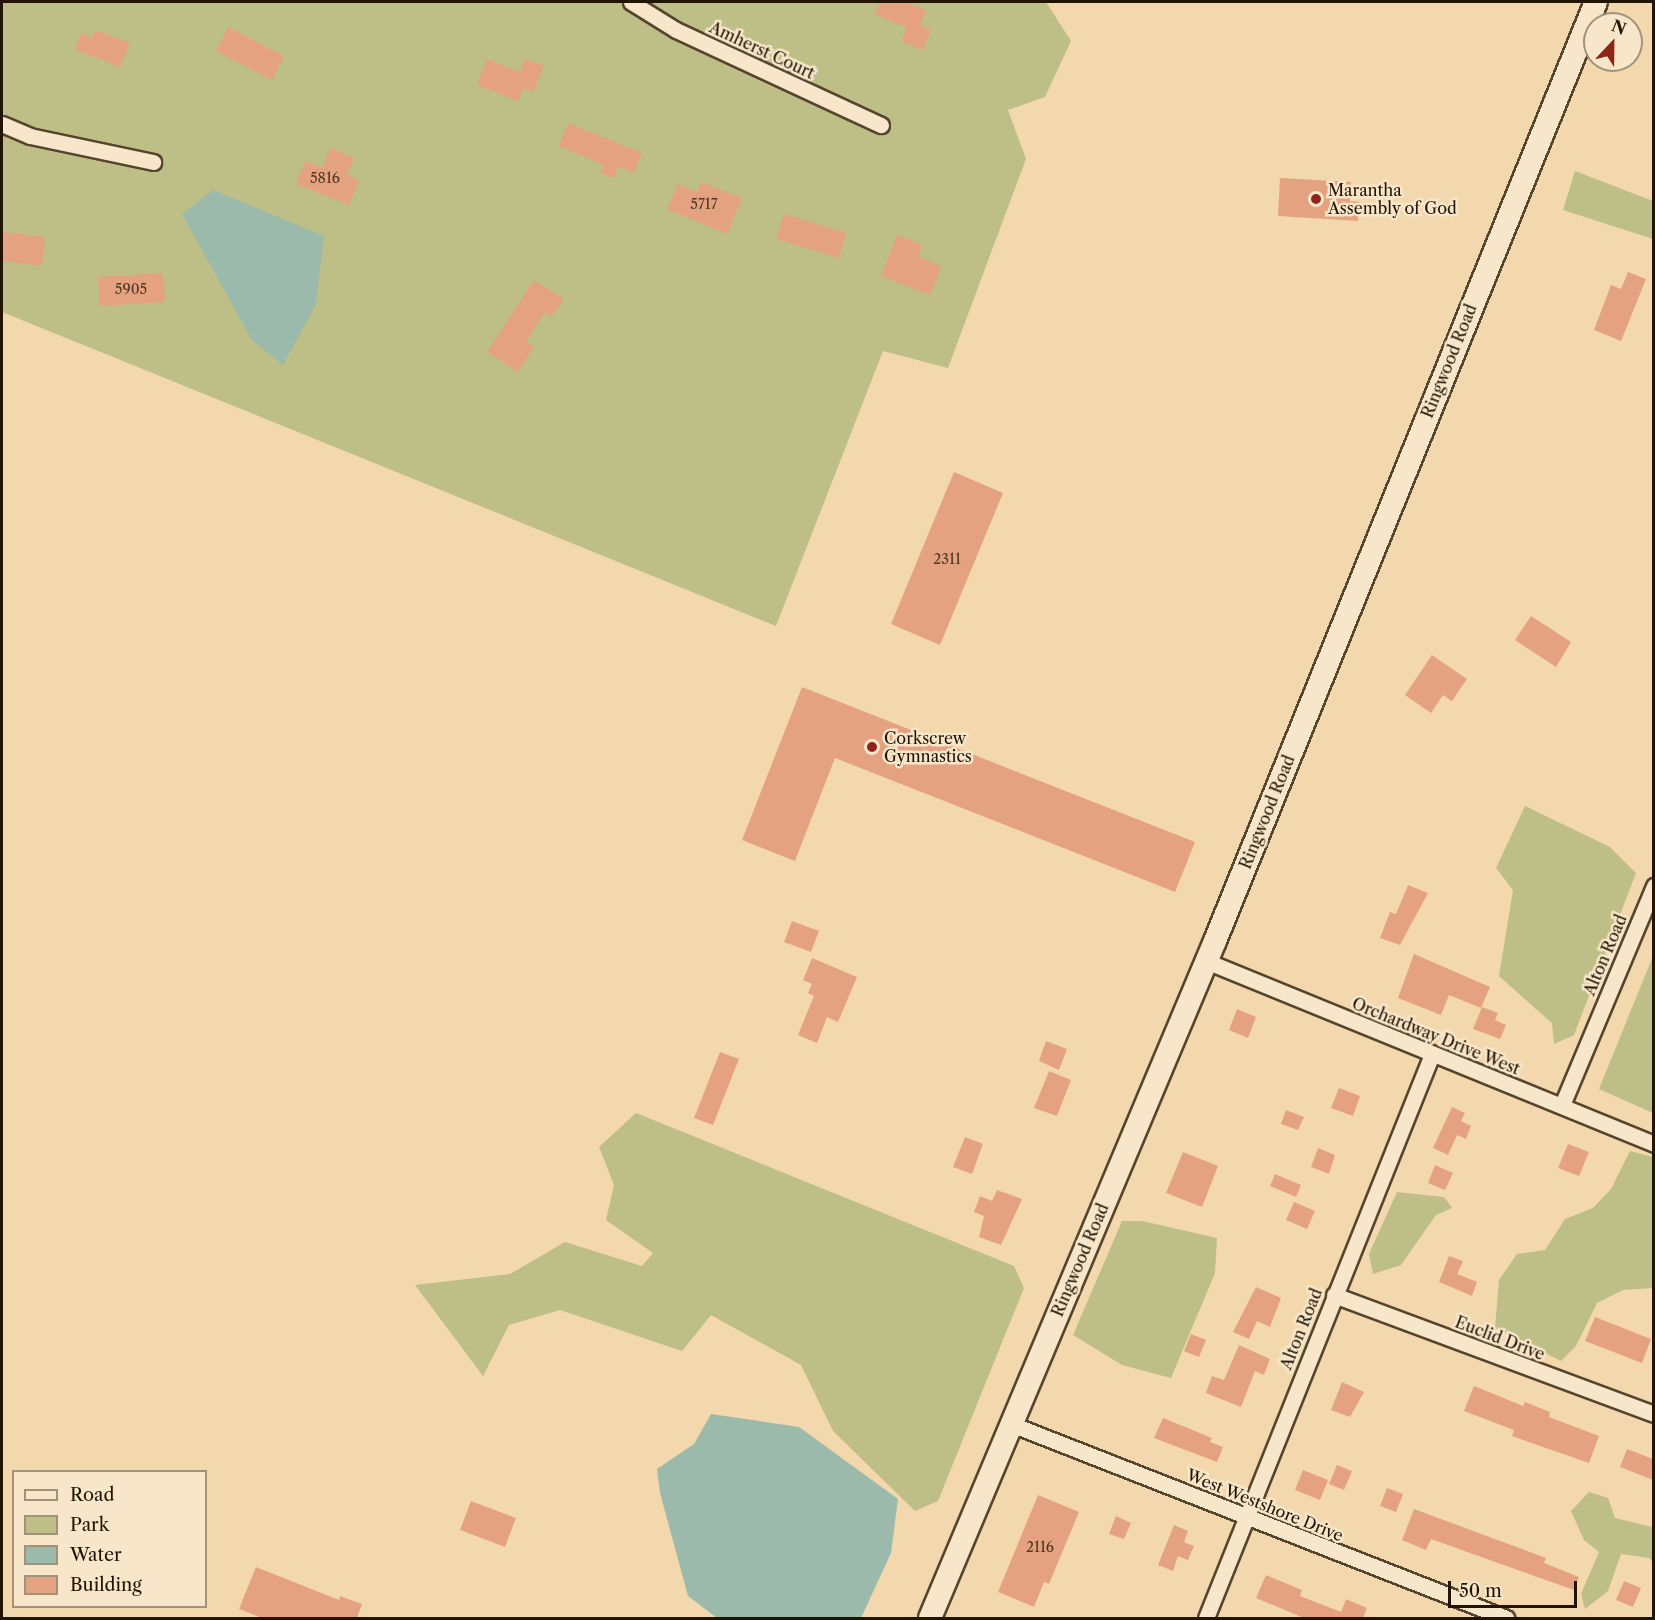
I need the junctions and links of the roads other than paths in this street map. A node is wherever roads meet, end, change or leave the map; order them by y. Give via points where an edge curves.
1 (632, 2) edge
2 (1596, 2) edge
3 (2, 124) edge
4 (881, 124) dead end
5 (153, 162) dead end
6 (1653, 886) edge
7 (1206, 961) junction
8 (1432, 1054) junction
9 (1562, 1105) junction
10 (1653, 1143) edge
11 (1334, 1295) junction
12 (1653, 1414) edge
13 (1011, 1424) junction
14 (1246, 1518) junction
15 (930, 1618) edge
16 (1206, 1618) edge
17 (1506, 1618) edge

1 - 4 street, Amherst Court via 676,30
2 - 7 street, Ringwood Road
3 - 5 street via 30,136
6 - 9 street, Alton Road
7 - 8 street, Orchardway Drive West
7 - 13 street, Ringwood Road
8 - 9 street, Orchardway Drive West
8 - 11 street, Alton Road
9 - 10 street, Orchardway Drive West
11 - 12 street, Euclid Drive
11 - 14 street, Alton Road
13 - 14 street, West Westshore Drive
13 - 15 street, Ringwood Road
14 - 16 street, Alton Road
14 - 17 street, West Westshore Drive

